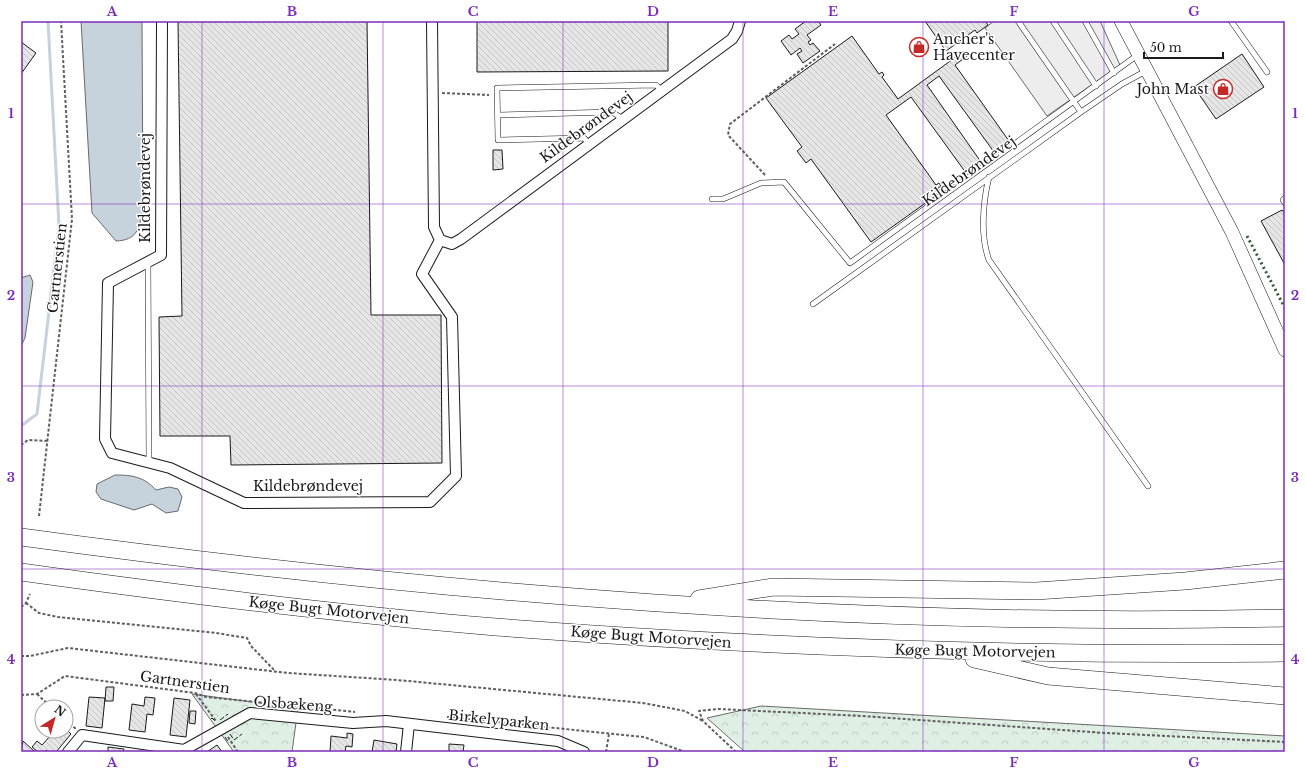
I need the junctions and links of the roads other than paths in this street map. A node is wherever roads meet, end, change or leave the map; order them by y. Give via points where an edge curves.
1 (162, 21) edge
2 (432, 21) edge
3 (740, 21) edge
4 (1018, 21) edge
5 (1053, 21) edge
6 (1085, 21) edge
7 (1121, 21) edge
8 (1232, 21) edge
9 (1139, 54) junction
10 (1148, 70) junction
11 (1267, 72) dead end
12 (1114, 73) junction
13 (1096, 86) junction
14 (662, 91) junction
15 (1073, 102) junction
16 (1081, 112) junction
17 (498, 115) junction
18 (623, 119) junction
19 (590, 144) junction
20 (989, 177) junction
21 (1285, 198) edge
22 (712, 199) dead end
23 (1285, 203) edge
24 (440, 240) junction
25 (148, 261) junction
26 (812, 304) dead end
27 (1285, 350) edge
28 (149, 463) junction
29 (1148, 486) dead end
30 (21, 537) edge
31 (1285, 570) edge
32 (21, 572) edge
33 (667, 604) junction
34 (1285, 618) edge
35 (941, 651) junction
36 (1285, 652) edge
37 (1285, 696) edge
38 (409, 724) junction
39 (184, 751) edge
40 (68, 752) edge
41 (406, 752) edge
42 (584, 752) edge

1 - 25 street, Kildebrøndevej via 161,255
2 - 24 street via 434,227
3 - 14 street, Kildebrøndevej via 732,39
4 - 15 lane
5 - 13 lane
6 - 12 lane
7 - 9 street
8 - 11 lane
9 - 10 street
9 - 12 lane
10 - 16 lane, Kildebrøndevej
10 - 27 street via 1232,232
12 - 13 lane
13 - 15 lane
14 - 17 lane via 656,84 497,88
14 - 18 street, Kildebrøndevej
15 - 16 lane
15 - 22 lane via 850,262 784,182 761,183 723,199
16 - 20 lane, Kildebrøndevej
17 - 18 lane via 612,112
17 - 19 lane via 498,140 584,138
18 - 19 street, Kildebrøndevej
19 - 24 street, Kildebrøndevej via 461,239 452,244
20 - 26 lane, Kildebrøndevej
20 - 29 lane via 986,191 985,243 989,260
21 - 23 lane
24 - 28 street, Kildebrøndevej via 422,274 452,317 456,476 430,502 244,503 170,468
25 - 28 lane
25 - 28 street, Kildebrøndevej via 108,283 105,439 112,453
30 - 33 highway via 178,559 362,579
31 - 33 highway via 1185,581 1036,591 774,587
32 - 35 highway, Køge Bugt Motorvejen via 177,594 493,626 661,638
33 - 34 highway via 952,617
35 - 36 highway, Køge Bugt Motorvejen
35 - 37 highway via 1048,676
38 - 39 street, Olsbækeng via 386,721 353,723 250,713
38 - 41 street
38 - 42 street, Birkelyparken via 558,741
39 - 40 street, Olsbækeng via 82,735

